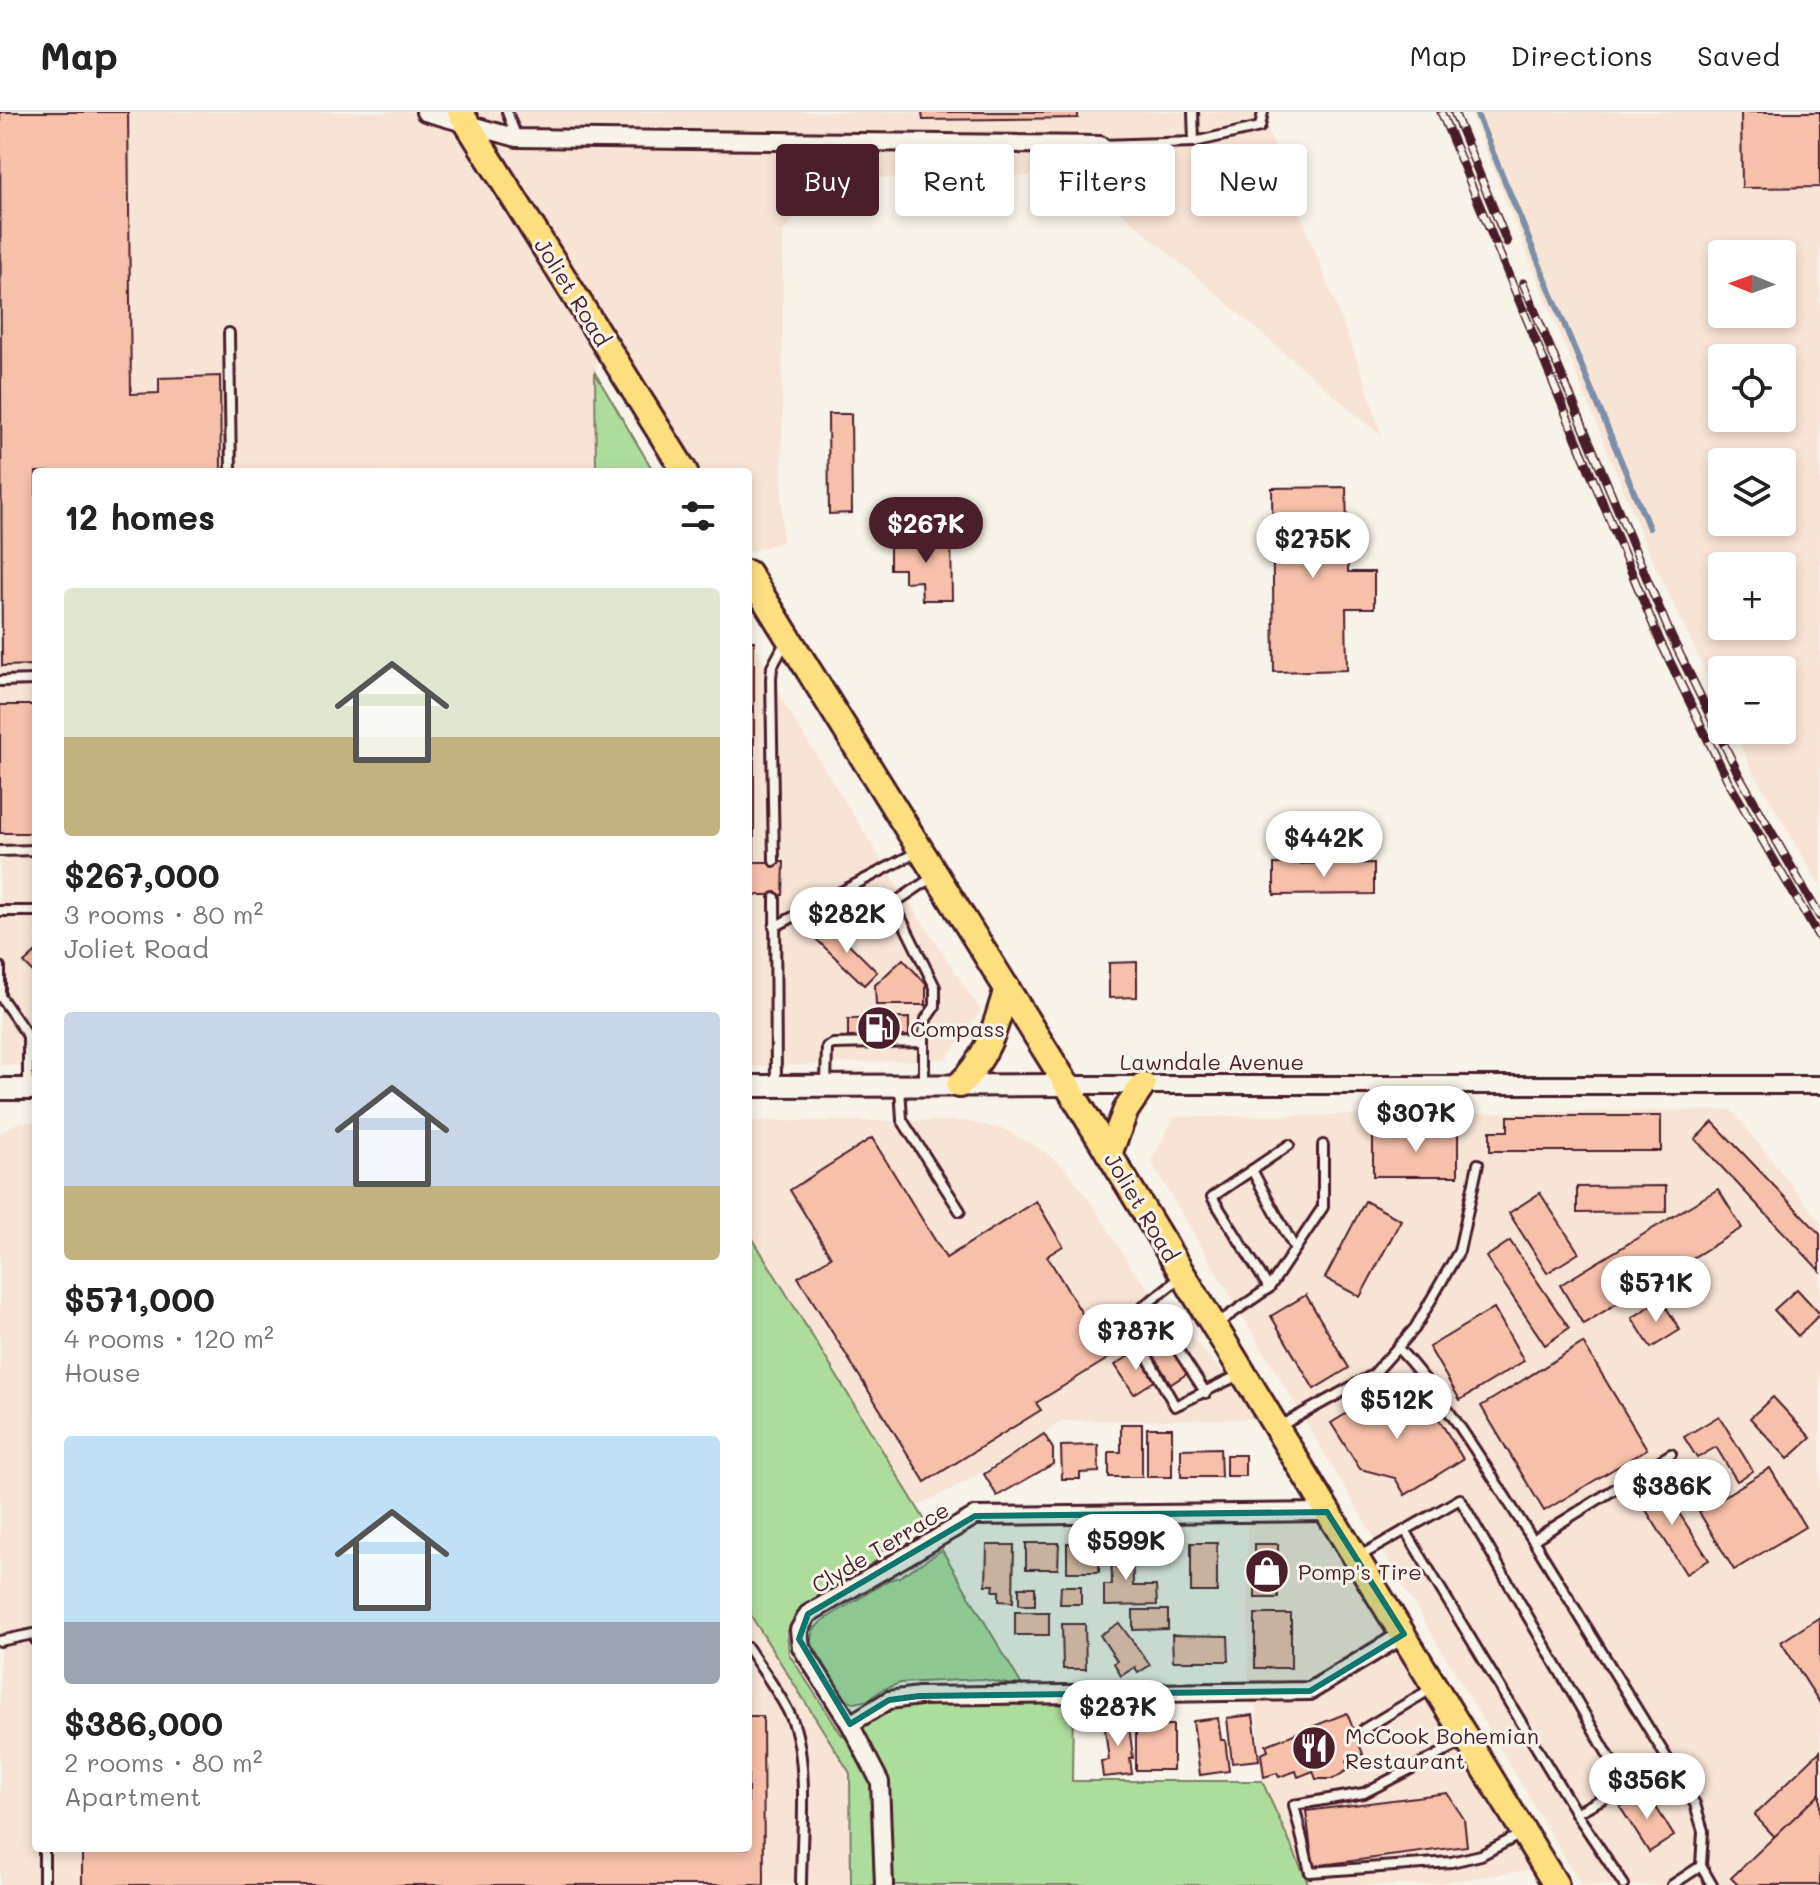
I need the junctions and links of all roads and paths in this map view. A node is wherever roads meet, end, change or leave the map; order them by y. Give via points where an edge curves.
1 (425, 112) edge
2 (507, 112) edge
3 (1193, 112) edge
4 (1263, 112) edge
5 (464, 119) edge
6 (517, 138) junction
7 (1194, 142) junction
8 (1030, 144) edge
9 (1131, 144) edge
10 (229, 333) dead end
11 (231, 468) edge
12 (682, 468) edge
13 (752, 580) edge
14 (788, 638) junction
15 (32, 680) edge
16 (0, 681) edge
17 (32, 850) edge
18 (921, 850) junction
19 (0, 851) edge
20 (774, 861) dead end
21 (936, 875) junction
22 (775, 898) dead end
23 (0, 911) edge
24 (32, 911) edge
25 (774, 927) junction
26 (0, 967) edge
27 (1007, 988) junction
28 (0, 996) edge
29 (924, 1042) junction
30 (826, 1085) junction
31 (900, 1085) junction
32 (924, 1085) junction
33 (959, 1085) junction
34 (1067, 1085) junction
35 (1143, 1085) junction
36 (752, 1086) edge
37 (777, 1086) junction
38 (1818, 1087) edge
39 (0, 1089) edge
40 (32, 1089) edge
41 (1289, 1145) dead end
42 (1323, 1145) dead end
43 (1109, 1154) junction
44 (1478, 1164) dead end
45 (1252, 1170) junction
46 (960, 1211) dead end
47 (1295, 1249) junction
48 (1183, 1275) junction
49 (1269, 1288) junction
50 (1147, 1303) junction
51 (1214, 1325) junction
52 (1398, 1348) junction
53 (1243, 1373) junction
54 (1206, 1393) junction
55 (1276, 1428) junction
56 (1671, 1454) dead end
57 (1327, 1512) junction
58 (1405, 1530) junction
59 (1533, 1540) junction
60 (1356, 1559) junction
61 (1404, 1634) junction
62 (32, 1636) edge
63 (0, 1641) edge
64 (752, 1654) edge
65 (1435, 1686) junction
66 (850, 1724) junction
67 (1364, 1729) dead end
68 (1468, 1740) junction
69 (1576, 1813) junction
70 (1524, 1832) junction
71 (44, 1852) edge
72 (1701, 1866) junction
73 (44, 1885) edge
74 (801, 1885) edge
75 (884, 1885) edge
76 (1556, 1885) edge
77 (1624, 1885) edge
78 (1672, 1885) edge
79 (1712, 1885) edge

1 - 5 street
2 - 6 lane
3 - 7 lane
4 - 7 lane via 1260,127
5 - 6 street
5 - 12 main road, Joliet Road
6 - 8 street
7 - 9 lane
10 - 11 lane
13 - 14 main road, Joliet Road
14 - 18 main road, Joliet Road
14 - 20 lane via 771,679
15 - 16 lane
17 - 19 lane
18 - 21 main road, Joliet Road
18 - 25 lane
21 - 27 main road, Joliet Road
21 - 29 lane via 897,901 896,908 935,987
22 - 25 lane
23 - 24 lane
25 - 37 lane
26 - 28 lane
27 - 33 main road via 992,1041
27 - 34 main road, Joliet Road
28 - 40 lane via 28,1036
29 - 30 lane via 833,1044 827,1047
29 - 32 lane
30 - 31 street, Lawndale Avenue
30 - 37 street, Lawndale Avenue
31 - 32 street, Lawndale Avenue
31 - 46 lane via 902,1120
32 - 33 street, Lawndale Avenue
33 - 34 street, Lawndale Avenue
34 - 35 street, Lawndale Avenue
34 - 43 main road, Joliet Road
35 - 38 street, Lawndale Avenue
35 - 43 main road via 1126,1110
36 - 37 street, Lawndale Avenue
39 - 40 street
41 - 45 lane
42 - 47 lane via 1323,1207
43 - 48 main road, Joliet Road
44 - 52 lane via 1459,1251
45 - 47 lane
45 - 49 lane via 1212,1197
47 - 49 lane
48 - 50 lane
48 - 51 main road, Joliet Road
49 - 51 lane
50 - 54 lane
50 - 54 lane via 1137,1312 1134,1333 1175,1406
51 - 53 main road, Joliet Road
52 - 55 lane via 1373,1375
52 - 59 lane via 1446,1407
53 - 54 lane
53 - 55 main road, Joliet Road
55 - 57 main road, Joliet Road
56 - 59 lane
57 - 60 main road, Joliet Road
57 - 66 street, Clyde Terrace via 975,1516 808,1614 799,1630 801,1647
58 - 60 lane
58 - 69 lane
58 - 69 lane via 1460,1499 1626,1786
59 - 72 lane via 1695,1804 1703,1831
60 - 61 main road, Joliet Road
61 - 65 main road, Joliet Road
61 - 66 street via 1310,1691 919,1696 889,1700
62 - 63 lane
64 - 74 lane via 791,1717 799,1741
65 - 67 lane
65 - 68 main road, Joliet Road
66 - 75 street via 880,1782
68 - 70 main road, Joliet Road
68 - 70 lane via 1364,1793 1294,1805 1310,1872 1451,1862 1481,1855
69 - 77 lane
70 - 76 main road, Joliet Road
71 - 73 lane
72 - 78 lane
72 - 79 lane

